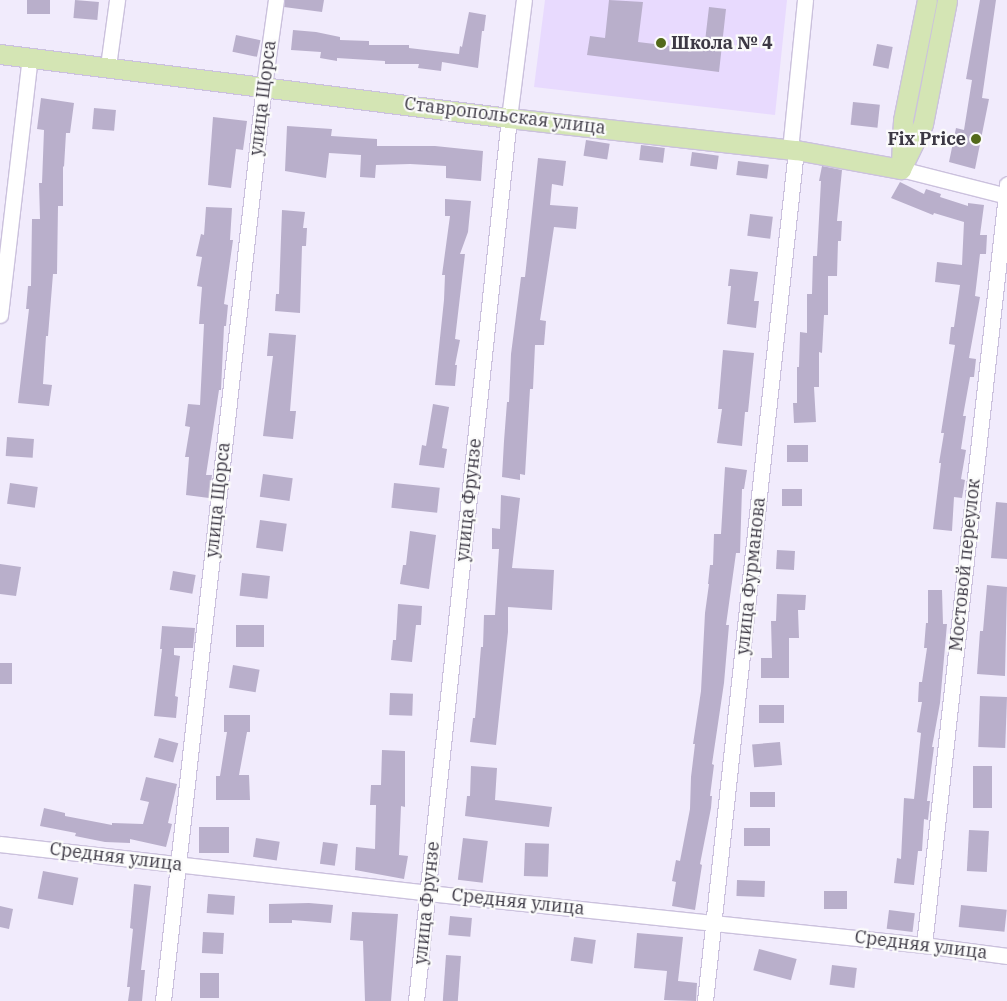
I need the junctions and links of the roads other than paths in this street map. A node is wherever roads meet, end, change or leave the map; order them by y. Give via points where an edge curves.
1 (117, 0) edge
2 (276, 0) edge
3 (524, 0) edge
4 (805, 0) edge
5 (927, 0) edge
6 (948, 0) edge
7 (0, 54) edge
8 (30, 57) junction
9 (108, 66) junction
10 (264, 85) junction
11 (509, 118) junction
12 (793, 150) junction
13 (901, 169) junction
14 (1006, 192) edge
15 (0, 315) edge
16 (0, 844) edge
17 (178, 864) junction
18 (428, 893) junction
19 (715, 921) junction
20 (924, 944) junction
21 (1007, 956) edge
22 (163, 1001) edge
23 (416, 1001) edge
24 (705, 1001) edge

1 - 9 street
2 - 10 street, улица Щорса
3 - 11 street, улица Фрунзе
4 - 12 street, улица Фурманова
5 - 13 main road via 903,120
6 - 13 main road via 923,124
7 - 8 main road, Ставропольская улица
8 - 9 main road, Ставропольская улица
8 - 15 street
9 - 10 main road, Ставропольская улица
10 - 11 main road, Ставропольская улица
10 - 17 street, улица Щорса
11 - 12 main road, Ставропольская улица
11 - 18 street, улица Фрунзе
12 - 13 main road, Ставропольская улица
12 - 19 street, улица Фурманова
13 - 14 street, Ставропольская улица
14 - 20 street, Мостовой переулок
16 - 17 street, Средняя улица
17 - 18 street, Средняя улица
17 - 22 street, улица Щорса
18 - 19 street, Средняя улица
18 - 23 street, улица Фрунзе
19 - 20 street, Средняя улица
19 - 24 street, улица Фурманова
20 - 21 street, Средняя улица

